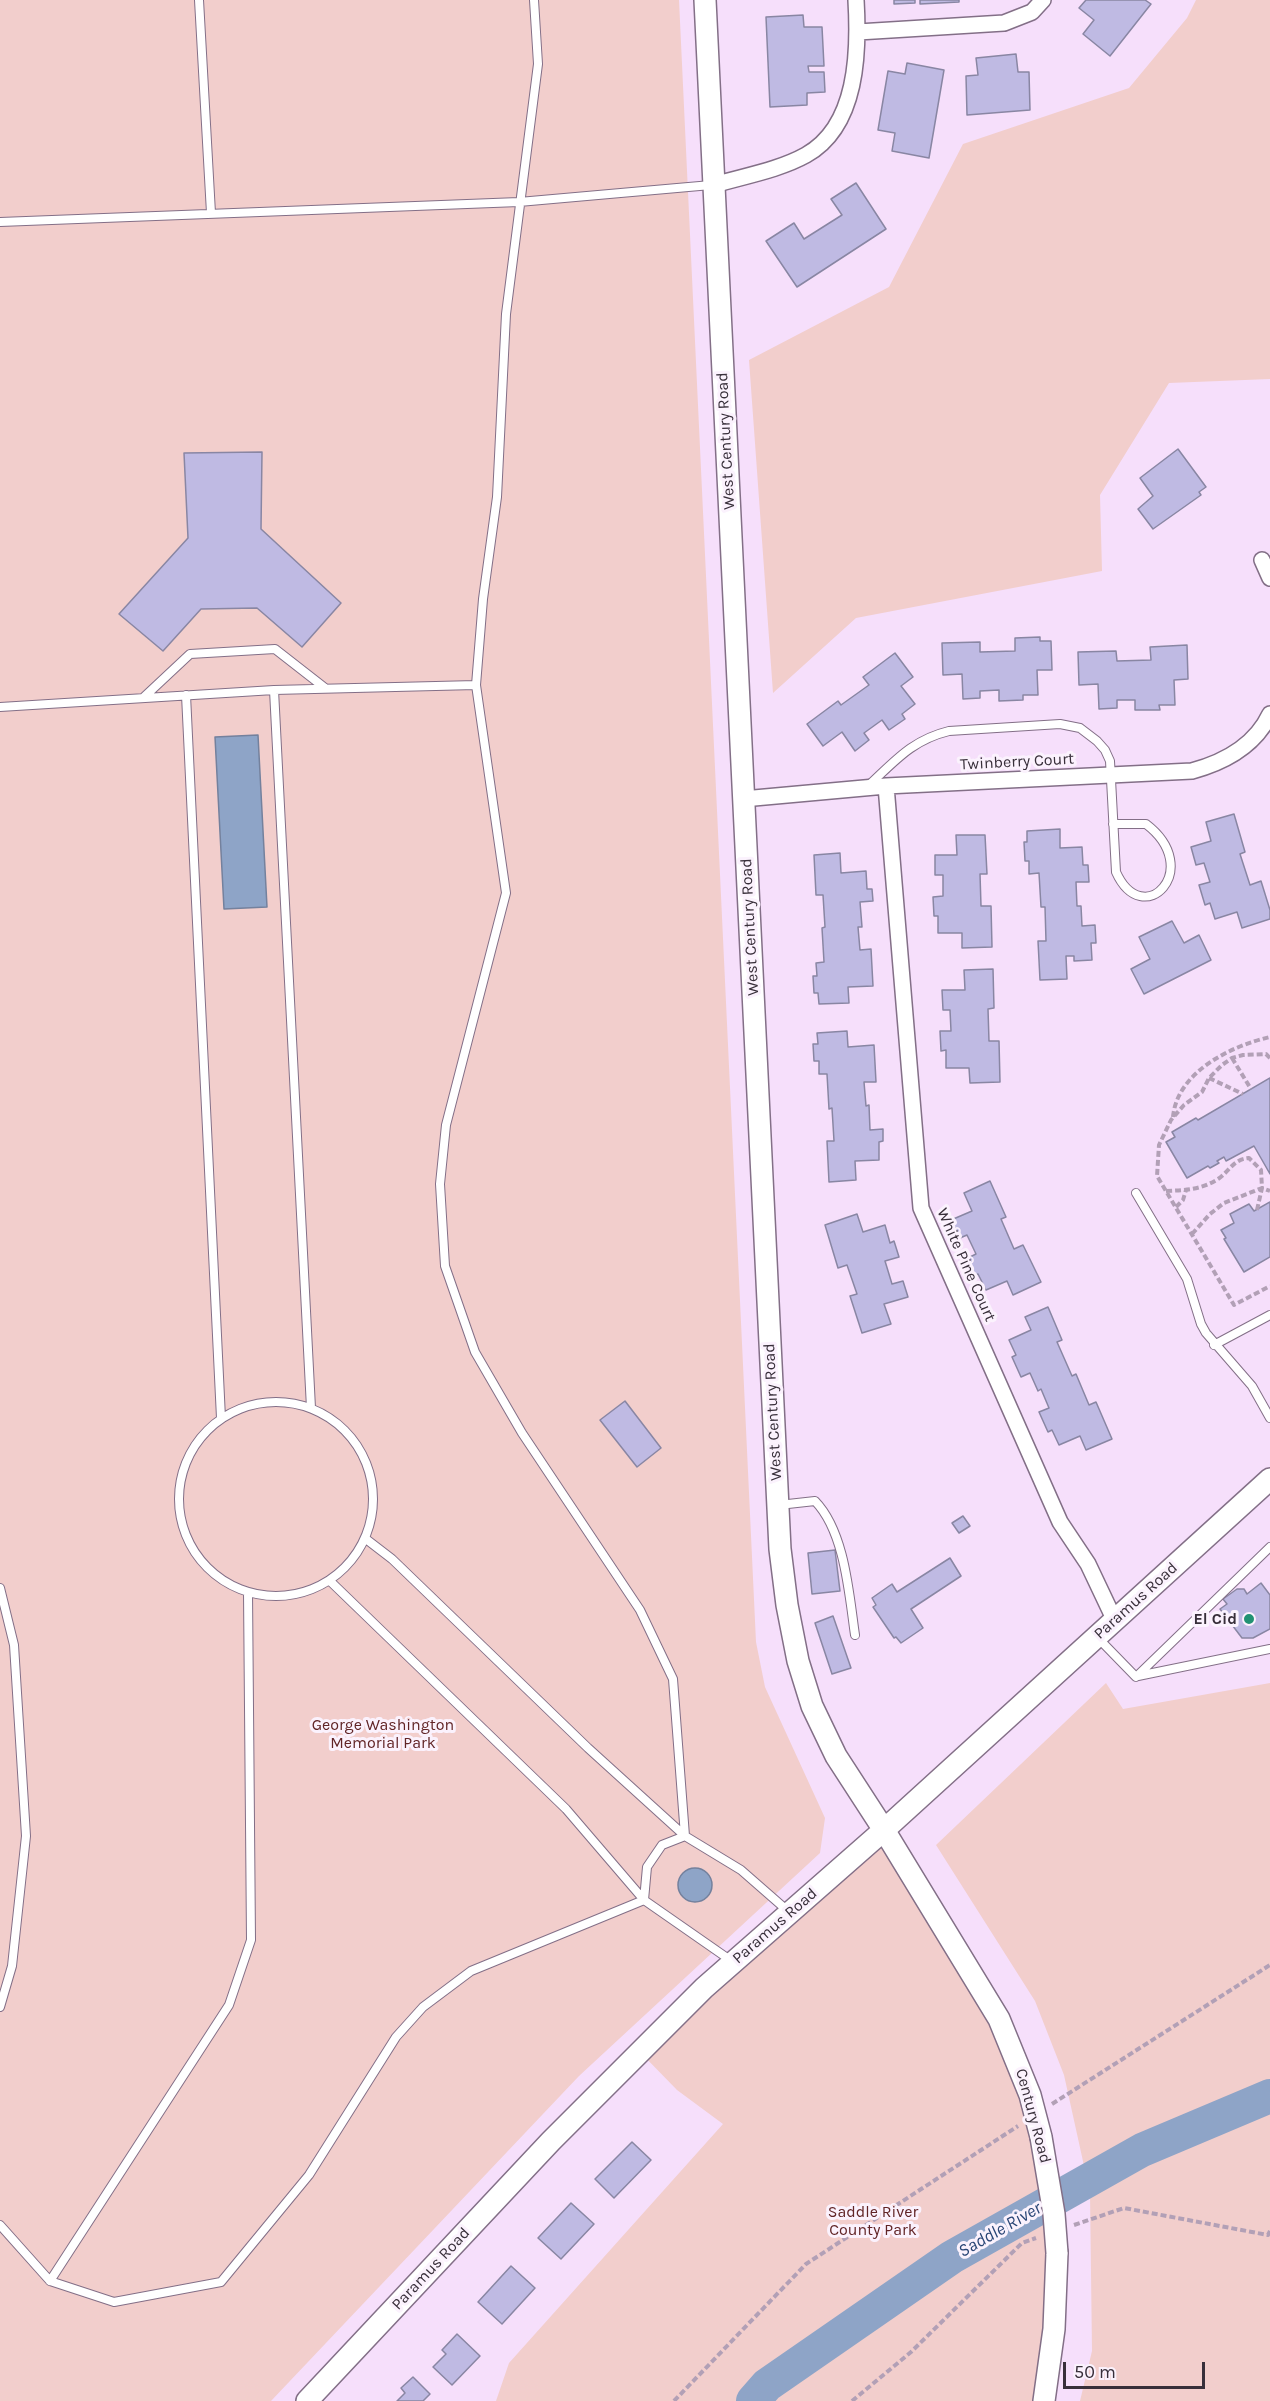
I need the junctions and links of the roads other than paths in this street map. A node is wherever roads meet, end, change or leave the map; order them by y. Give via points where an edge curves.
1 (199, 0) edge
2 (534, 0) edge
3 (705, 0) edge
4 (856, 0) edge
5 (1043, 0) edge
6 (858, 32) junction
7 (714, 185) junction
8 (519, 202) junction
9 (211, 213) junction
10 (0, 222) edge
11 (1262, 560) dead end
12 (1270, 578) edge
13 (476, 685) junction
14 (325, 688) junction
15 (274, 690) junction
16 (186, 695) junction
17 (143, 698) junction
18 (0, 707) edge
19 (1270, 714) edge
20 (1110, 775) junction
21 (886, 786) junction
22 (866, 788) junction
23 (743, 799) junction
24 (1113, 824) junction
25 (1136, 1193) dead end
26 (1270, 1315) edge
27 (1214, 1345) junction
28 (311, 1408) junction
29 (221, 1418) junction
30 (1270, 1418) edge
31 (1269, 1483) edge
32 (778, 1506) junction
33 (366, 1539) junction
34 (1270, 1547) edge
35 (330, 1581) junction
36 (0, 1588) edge
37 (248, 1592) junction
38 (1115, 1621) junction
39 (855, 1635) dead end
40 (1096, 1637) junction
41 (1270, 1649) edge
42 (1136, 1677) junction
43 (884, 1830) junction
44 (685, 1836) junction
45 (644, 1900) junction
46 (790, 1913) junction
47 (734, 1962) junction
48 (0, 2007) edge
49 (0, 2225) edge
50 (50, 2282) junction
51 (307, 2401) edge
52 (1044, 2401) edge

1 - 9 lane
2 - 8 lane via 538,64
3 - 7 main road, West Century Road
4 - 6 street
5 - 6 street via 1032,12 1004,23
6 - 7 street via 845,110 824,141 789,163
7 - 8 lane
7 - 23 main road, West Century Road
8 - 9 lane
8 - 13 lane via 506,314 497,497
9 - 10 lane
11 - 12 street
13 - 14 lane
13 - 44 lane via 506,893 446,1125 440,1184 445,1266 475,1352 522,1433 640,1610 673,1679
14 - 15 lane
14 - 17 lane via 275,649 190,654
15 - 16 lane
15 - 28 lane
16 - 17 lane
16 - 29 lane
17 - 18 lane
19 - 20 street, Twinberry Court via 1252,740 1215,764 1192,771
20 - 21 street, Twinberry Court
20 - 22 lane via 1110,761 1097,741 1080,728 1048,725 936,734 912,746
20 - 24 lane
21 - 22 street, Twinberry Court
21 - 38 street, White Pine Court via 921,1208 1060,1522 1088,1564
22 - 23 street, Twinberry Court
23 - 32 main road, West Century Road
24 - 24 lane via 1116,872 1124,887 1141,896 1161,892 1171,868 1162,841 1146,824
25 - 27 lane via 1187,1280 1201,1324
26 - 27 lane
27 - 30 lane via 1252,1386
28 - 29 lane via 280,1401 249,1405
28 - 33 lane via 344,1429 367,1461 374,1500
29 - 37 lane via 195,1444 181,1477 180,1514 192,1548 216,1575
31 - 38 main road, Paramus Road
32 - 39 lane via 815,1501 825,1511 846,1571
32 - 43 main road, West Century Road via 787,1605 812,1706 836,1756
33 - 35 lane via 351,1563
33 - 44 lane via 392,1559
34 - 42 lane
35 - 37 lane via 290,1596
35 - 45 lane via 566,1809
36 - 48 lane via 14,1645 26,1836 12,1966
37 - 50 lane via 251,1940 229,2005
38 - 40 main road, Paramus Road
40 - 42 lane
40 - 43 main road, Paramus Road
41 - 42 lane
43 - 46 main road, Paramus Road
43 - 52 main road, Century Road, bridge via 999,2019 1036,2115 1057,2253 1054,2329
44 - 45 lane via 663,1845 647,1867
44 - 46 lane via 741,1870
45 - 47 lane
45 - 50 lane via 471,1971 423,2007 396,2037 309,2175 221,2282 114,2302
46 - 47 main road, Paramus Road
47 - 51 main road, Paramus Road via 567,2125
49 - 50 lane

